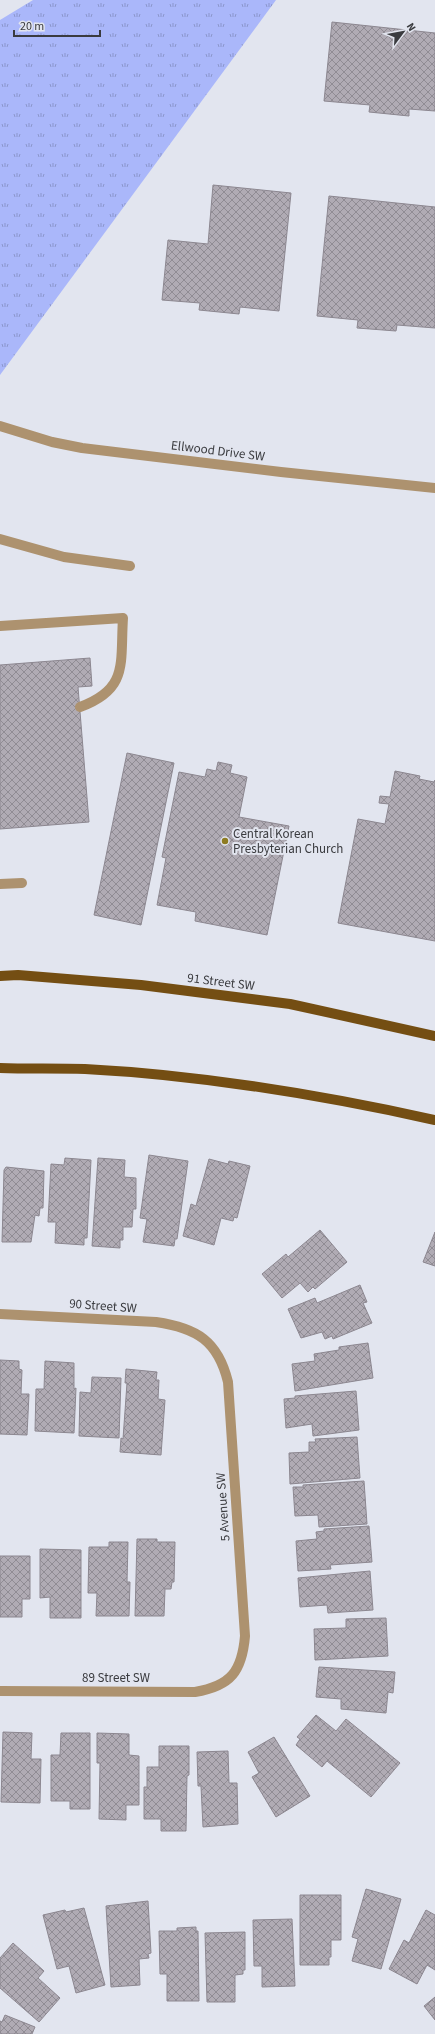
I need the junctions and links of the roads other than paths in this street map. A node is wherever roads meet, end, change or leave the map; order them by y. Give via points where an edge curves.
1 (0, 426) edge
2 (435, 488) edge
3 (0, 539) edge
4 (130, 566) dead end
5 (0, 626) edge
6 (80, 707) dead end
7 (22, 883) dead end
8 (0, 884) edge
9 (0, 976) edge
10 (435, 1036) edge
11 (0, 1068) edge
12 (435, 1120) edge
13 (0, 1314) edge
14 (202, 1337) joint
15 (229, 1679) joint
16 (0, 1691) edge

1 - 2 street, Ellwood Drive SW via 82,448
3 - 4 street via 64,557
5 - 6 street via 123,618 119,676 112,687 94,702
7 - 8 street
9 - 10 main road, 91 Street SW via 18,975 141,985 290,1004
11 - 12 main road via 85,1069 224,1082
13 - 14 street, 90 Street SW via 156,1322 174,1325
14 - 15 street, 5 Avenue SW via 218,1354 228,1382 245,1636 240,1666
15 - 16 street, 89 Street SW via 212,1689 195,1692

